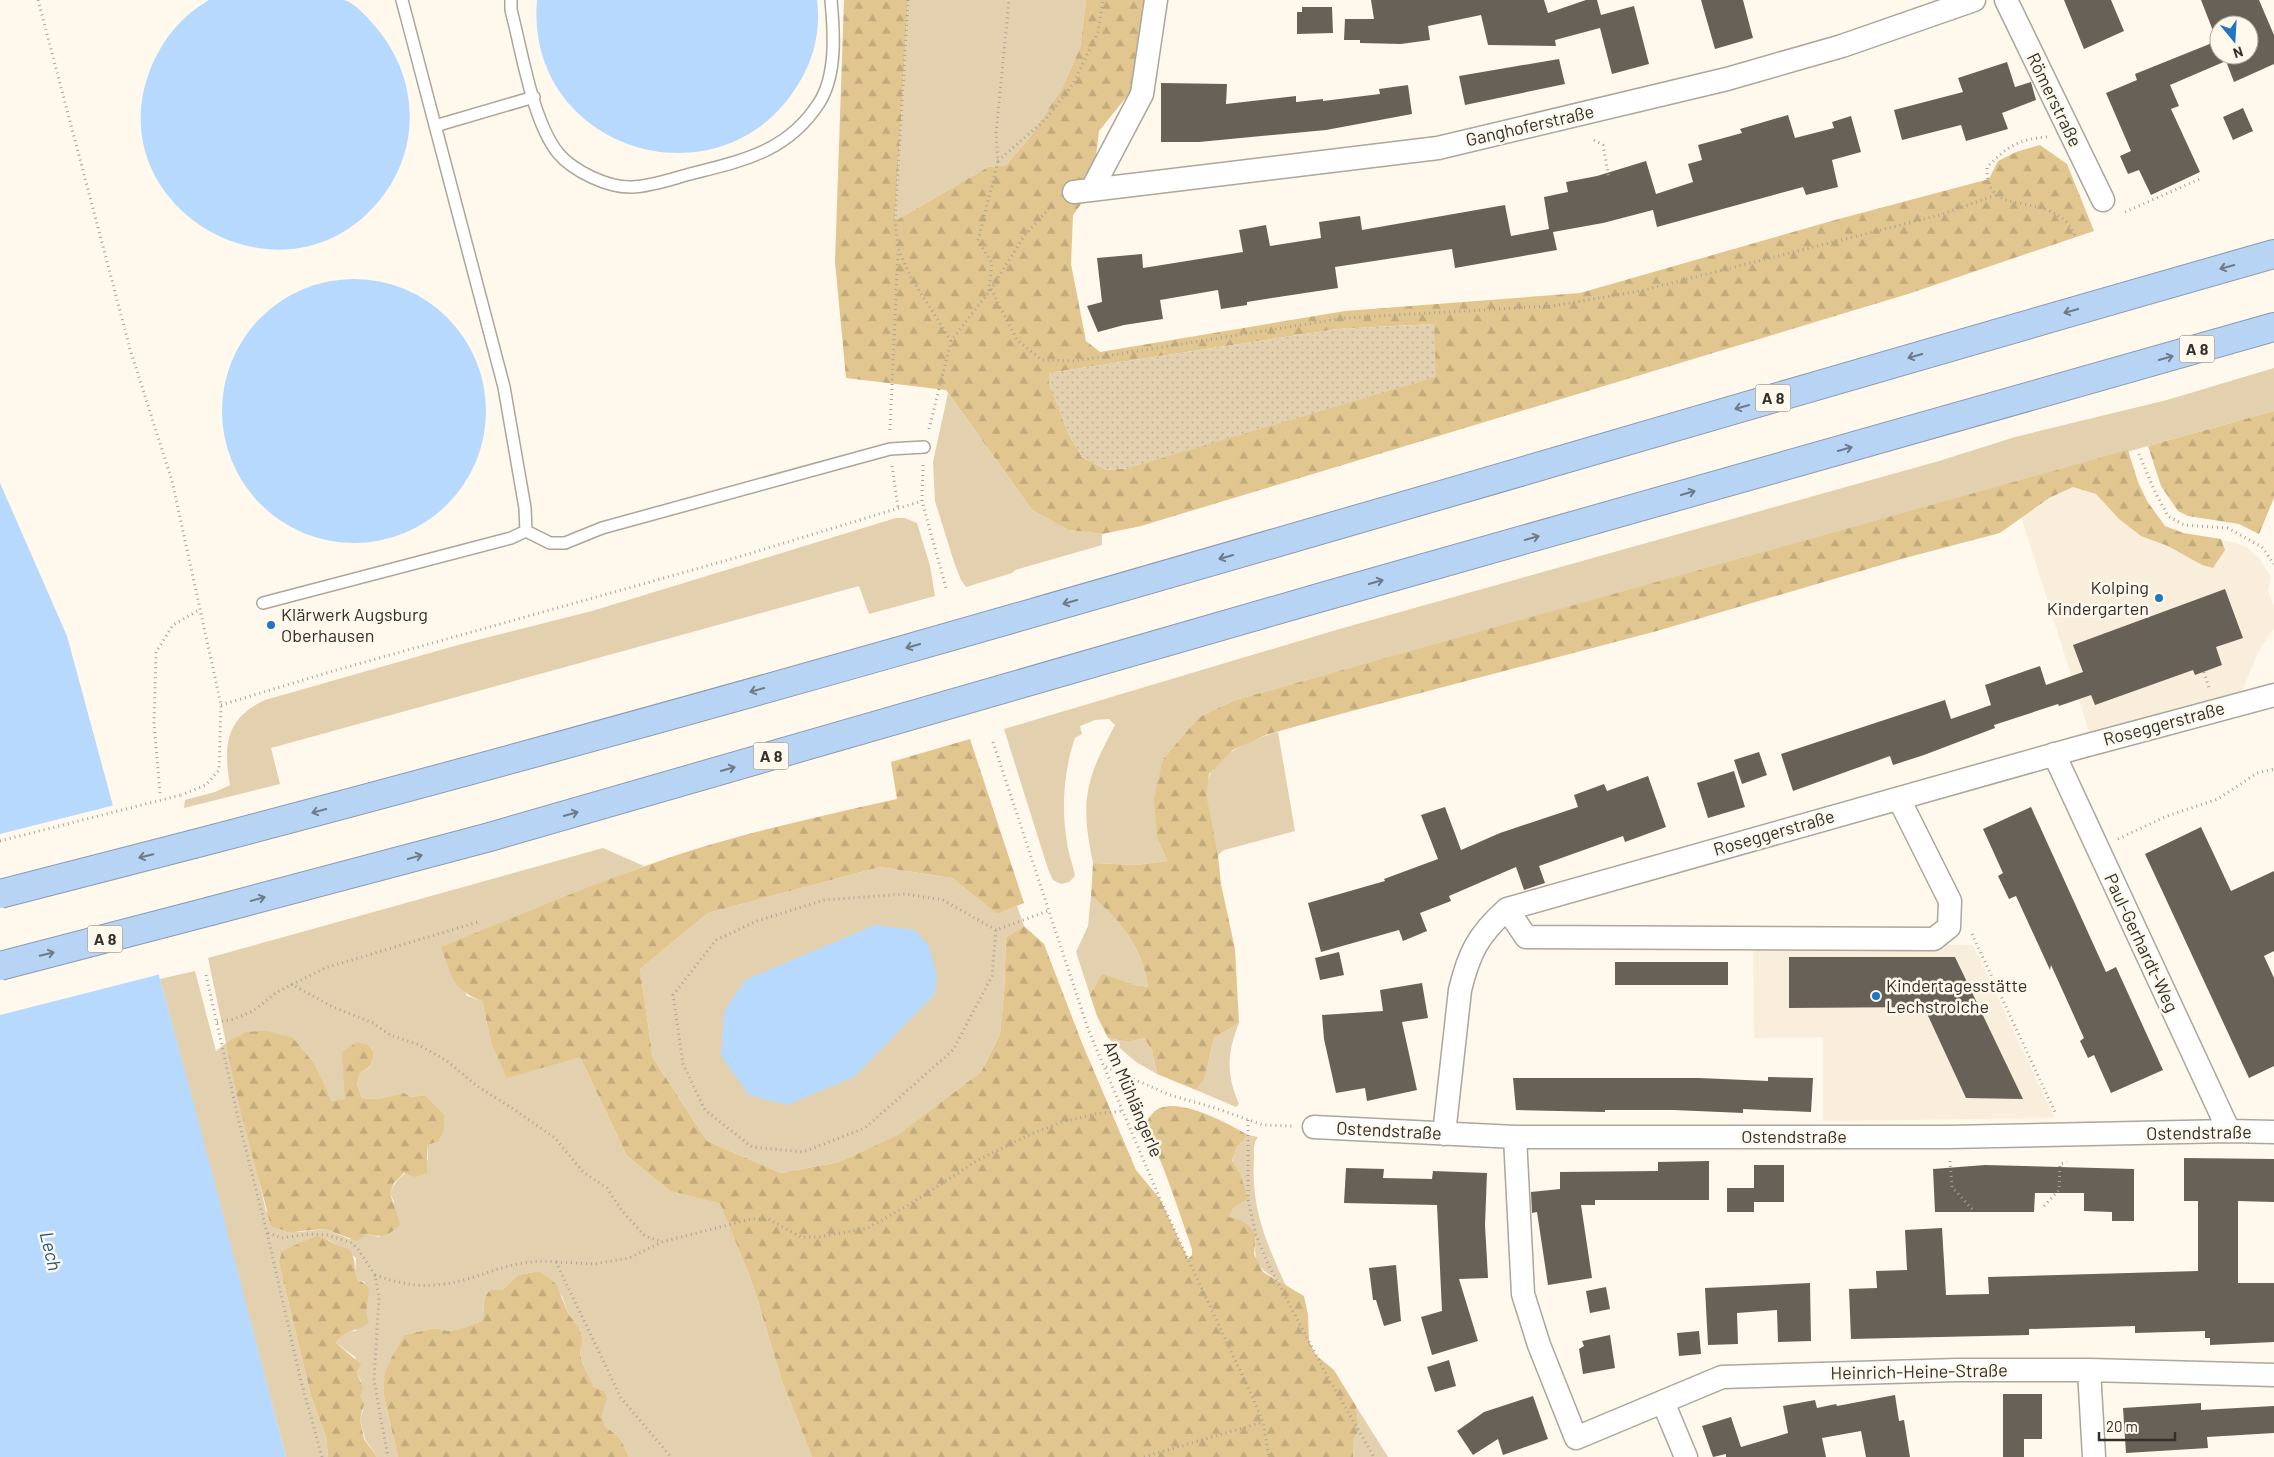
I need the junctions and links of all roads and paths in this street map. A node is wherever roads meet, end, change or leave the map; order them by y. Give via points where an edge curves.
1 (38, 0) edge
2 (402, 0) edge
3 (510, 0) edge
4 (831, 0) edge
5 (908, 0) edge
6 (1009, 0) edge
7 (1103, 0) edge
8 (1156, 0) edge
9 (1974, 0) edge
10 (2006, 0) edge
11 (534, 97) junction
12 (435, 126) junction
13 (2072, 138) junction
14 (1594, 140) dead end
15 (998, 161) junction
16 (2202, 178) dead end
17 (1609, 179) dead end
18 (1083, 191) junction
19 (1996, 195) junction
20 (2103, 200) joint
21 (2075, 236) dead end
22 (898, 248) junction
23 (2274, 254) edge
24 (990, 290) junction
25 (2274, 326) edge
26 (951, 341) junction
27 (924, 447) junction
28 (890, 449) junction
29 (2139, 454) dead end
30 (922, 500) junction
31 (898, 508) junction
32 (526, 531) junction
33 (2274, 564) edge
34 (946, 588) dead end
35 (263, 603) dead end
36 (199, 610) junction
37 (2274, 695) edge
38 (221, 705) junction
39 (993, 742) dead end
40 (2054, 754) junction
41 (2274, 769) edge
42 (160, 793) dead end
43 (1900, 799) junction
44 (0, 841) edge
45 (2097, 849) junction
46 (0, 894) edge
47 (1506, 909) junction
48 (1048, 911) junction
49 (478, 922) dead end
50 (996, 930) junction
51 (1972, 933) dead end
52 (0, 966) edge
53 (206, 975) dead end
54 (291, 984) junction
55 (216, 1022) junction
56 (1105, 1067) junction
57 (1123, 1111) junction
58 (1248, 1120) junction
59 (1314, 1127) joint
60 (2229, 1131) junction
61 (2274, 1132) edge
62 (1444, 1134) junction
63 (2066, 1135) junction
64 (1515, 1137) junction
65 (1948, 1137) junction
66 (2068, 1162) dead end
67 (2044, 1206) dead end
68 (1973, 1210) dead end
69 (267, 1233) junction
70 (662, 1242) junction
71 (556, 1262) junction
72 (374, 1275) junction
73 (2089, 1370) junction
74 (2274, 1375) edge
75 (1663, 1402) junction
76 (1263, 1422) junction
77 (322, 1457) edge
78 (388, 1457) edge
79 (671, 1457) edge
80 (1144, 1457) edge
81 (1269, 1457) edge
82 (1374, 1457) edge
83 (1686, 1457) edge
84 (2094, 1457) edge

1 - 36 path via 130,349 172,481
2 - 12 lane
3 - 11 lane
4 - 11 lane via 834,26 830,75 820,103 783,141 754,157 630,187 603,181 576,169 558,152 542,126
5 - 22 path via 894,221
6 - 15 path via 996,134
7 - 15 path via 1098,32 1073,84 1046,119
8 - 18 street via 1142,94
9 - 18 street, Ganghoferstraße via 1842,46 1727,79 1438,148
10 - 13 street, Römerstraße
11 - 12 lane
12 - 32 lane via 504,388 525,508
13 - 19 path via 2030,138 2006,147 1987,167 1987,183
13 - 20 street, Römerstraße
14 - 17 path via 1602,145
15 - 24 path via 978,240 992,263
16 - 20 path via 2113,218
18 - 24 path via 1050,204 1024,236
19 - 21 path via 2022,205 2051,210 2071,227
19 - 24 path via 1940,215 1640,291 1552,306 1345,318 1075,361 1042,360 1017,340
22 - 26 path via 910,276
22 - 28 path
23 -> 46 highway, A 8, bridge via 1017,617 376,796
24 - 26 path
52 -> 25 highway, A 8, bridge via 505,833
26 - 27 path
27 - 28 lane
27 - 30 path
28 - 31 path
28 - 32 lane via 602,528 565,543 550,543
29 - 33 path via 2168,516 2184,525 2228,528 2262,547
30 - 31 path
30 - 34 path
31 - 38 path
32 - 35 lane via 494,543
36 - 38 path
36 - 42 path via 174,625 156,652 154,723
37 - 40 street, Roseggerstraße
38 - 44 path, bridge via 219,770 206,785 181,795
39 - 48 path, Am Mühlängerle
40 - 43 street, Roseggerstraße
40 - 45 street, Paul-Gerhardt-Weg
41 - 45 path via 2258,773 2218,798 2167,816
43 - 47 street, Roseggerstraße
43 - 47 street via 1950,902 1949,927 1934,938 1526,937
45 - 60 street, Paul-Gerhardt-Weg
47 - 62 street, Roseggerstraße via 1487,926 1465,968
48 - 50 path
48 - 56 path, Am Mühlängerle via 1088,1029
49 - 54 path via 325,968
50 - 50 path via 992,976 953,1050 865,1128 803,1152 752,1147 706,1110 683,1064 673,995 716,940 757,922 824,900 905,894 943,900
51 - 63 path
53 - 55 path
54 - 55 path via 253,1010 234,1019
54 - 70 path via 447,1061 477,1086 555,1138 583,1172 607,1188 622,1211 645,1236
55 - 69 path
56 - 57 path, Am Mühlängerle
56 - 58 path via 1170,1095
57 - 70 path via 1070,1120 1031,1134 978,1160 868,1228 820,1237 801,1237 768,1220 750,1219
57 - 76 path, Am Mühlängerle
58 - 59 path via 1263,1125
58 - 82 path via 1248,1199 1256,1235 1320,1363
59 - 62 street, Ostendstraße
60 - 61 street, Ostendstraße
60 - 63 street, Ostendstraße
62 - 64 street, Ostendstraße
63 - 65 street, Ostendstraße
64 - 65 street, Ostendstraße
64 - 75 street, Heinrich-Heine-Straße via 1523,1294 1539,1345 1576,1438
65 - 68 path via 1952,1187
66 - 67 path via 2060,1164 2059,1190
69 - 72 path via 282,1238 328,1235 352,1243
69 - 77 path
70 - 71 path via 629,1258 594,1264
71 - 72 path via 536,1260 513,1264 436,1285 394,1282
71 - 79 path via 621,1398
72 - 78 path via 379,1297 374,1381
73 - 74 street, Heinrich-Heine-Straße
73 - 75 street, Heinrich-Heine-Straße via 1957,1370 1722,1377
73 - 84 street
75 - 83 street
76 - 80 path
76 - 81 path, Am Mühlängerle

